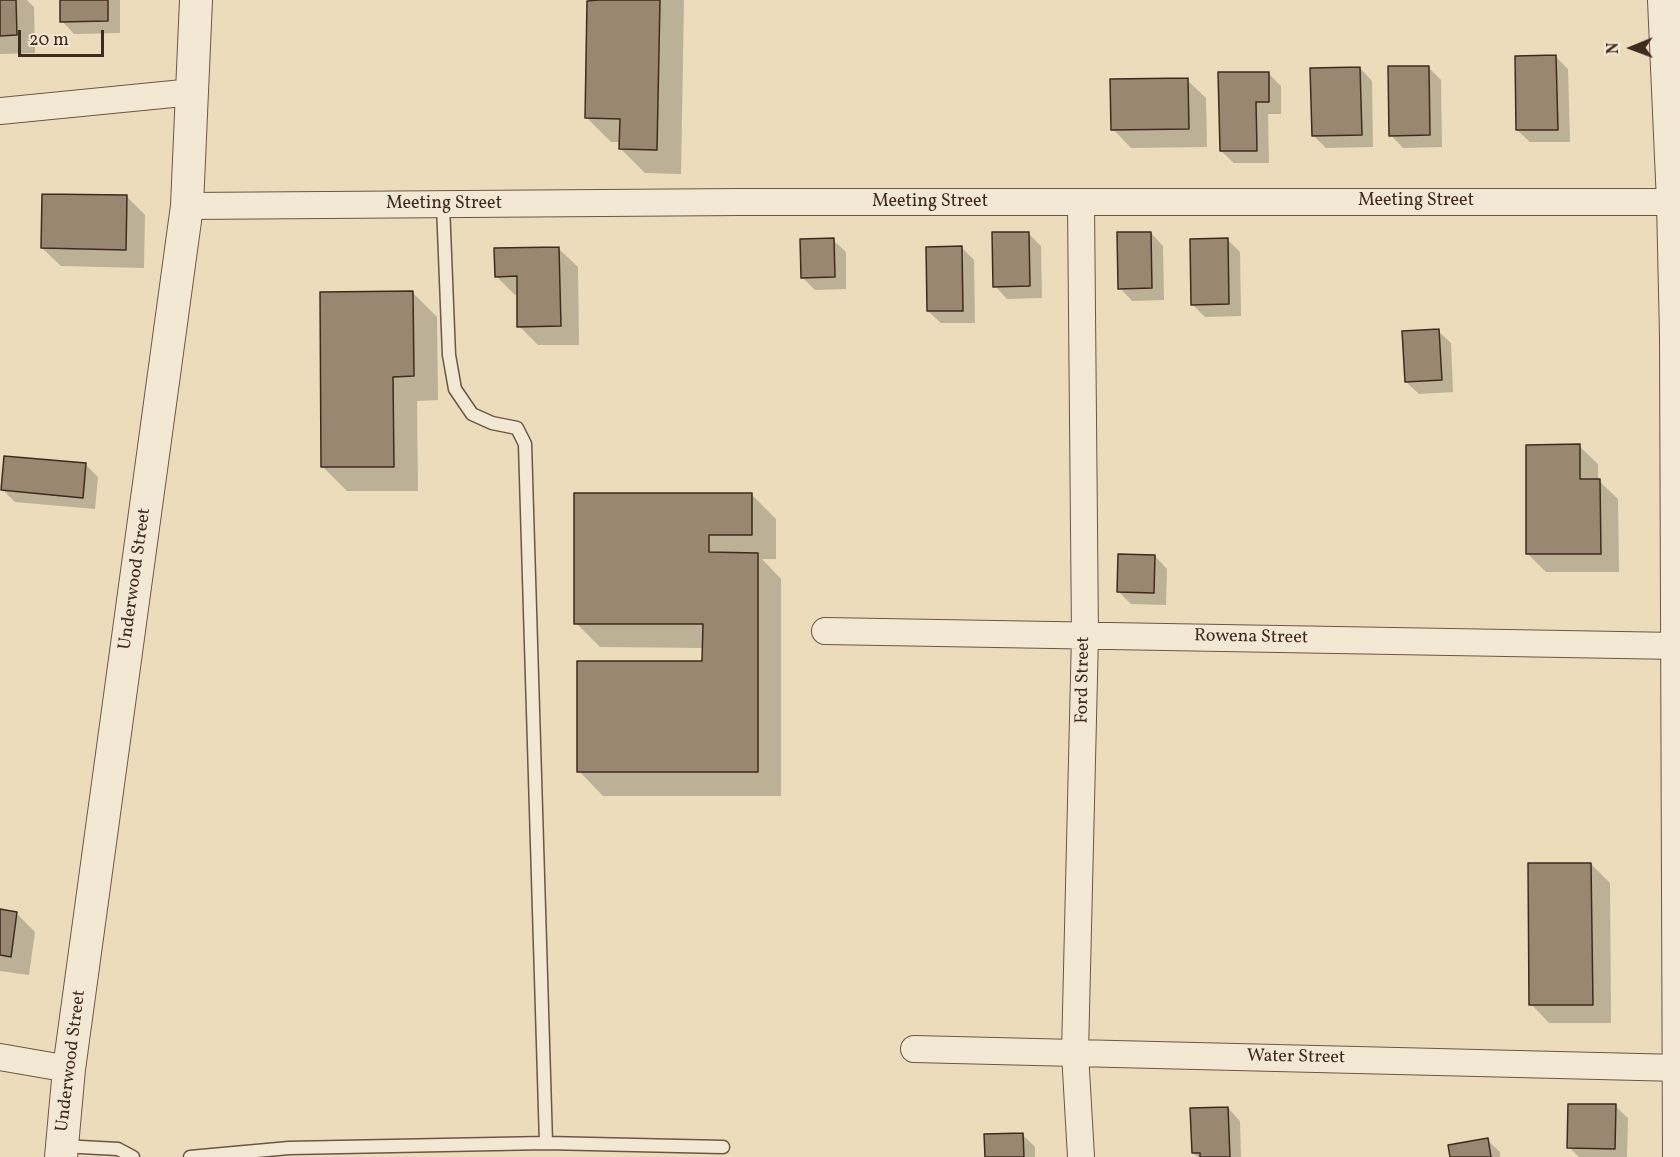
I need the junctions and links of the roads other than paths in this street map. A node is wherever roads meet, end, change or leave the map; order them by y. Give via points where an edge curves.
1 (195, 0) edge
2 (1664, 0) edge
3 (193, 92) junction
4 (0, 111) edge
5 (1673, 202) junction
6 (1081, 203) junction
7 (443, 205) junction
8 (187, 206) junction
9 (1678, 336) edge
10 (1678, 446) edge
11 (825, 631) dead end
12 (1085, 635) junction
13 (1679, 645) edge
14 (1679, 812) edge
15 (1680, 1008) edge
16 (914, 1049) dead end
17 (1075, 1053) junction
18 (0, 1057) edge
19 (1679, 1068) edge
20 (69, 1069) junction
21 (546, 1143) junction
22 (723, 1147) dead end
23 (62, 1151) edge
24 (133, 1157) edge
25 (190, 1157) edge
26 (1081, 1157) edge
27 (1679, 1157) edge

1 - 3 street, Underwood Street
2 - 5 street
3 - 4 street
3 - 8 street, Underwood Street
5 - 6 street, Meeting Street
5 - 9 street
6 - 7 street, Meeting Street
6 - 12 street, Ford Street
7 - 8 street, Meeting Street
7 - 21 lane via 449,355 455,389 472,414 517,428 525,444
8 - 20 street, Underwood Street
9 - 10 street
10 - 13 street
11 - 12 street, Rowena Street
12 - 13 street, Rowena Street
12 - 17 street, Ford Street
13 - 14 street
14 - 15 street
15 - 19 street
16 - 17 street, Water Street
17 - 19 street, Water Street
17 - 26 street, Ford Street
18 - 20 street
19 - 27 street
20 - 23 street, Underwood Street
21 - 22 lane
21 - 25 lane via 289,1148
23 - 24 lane via 118,1149

